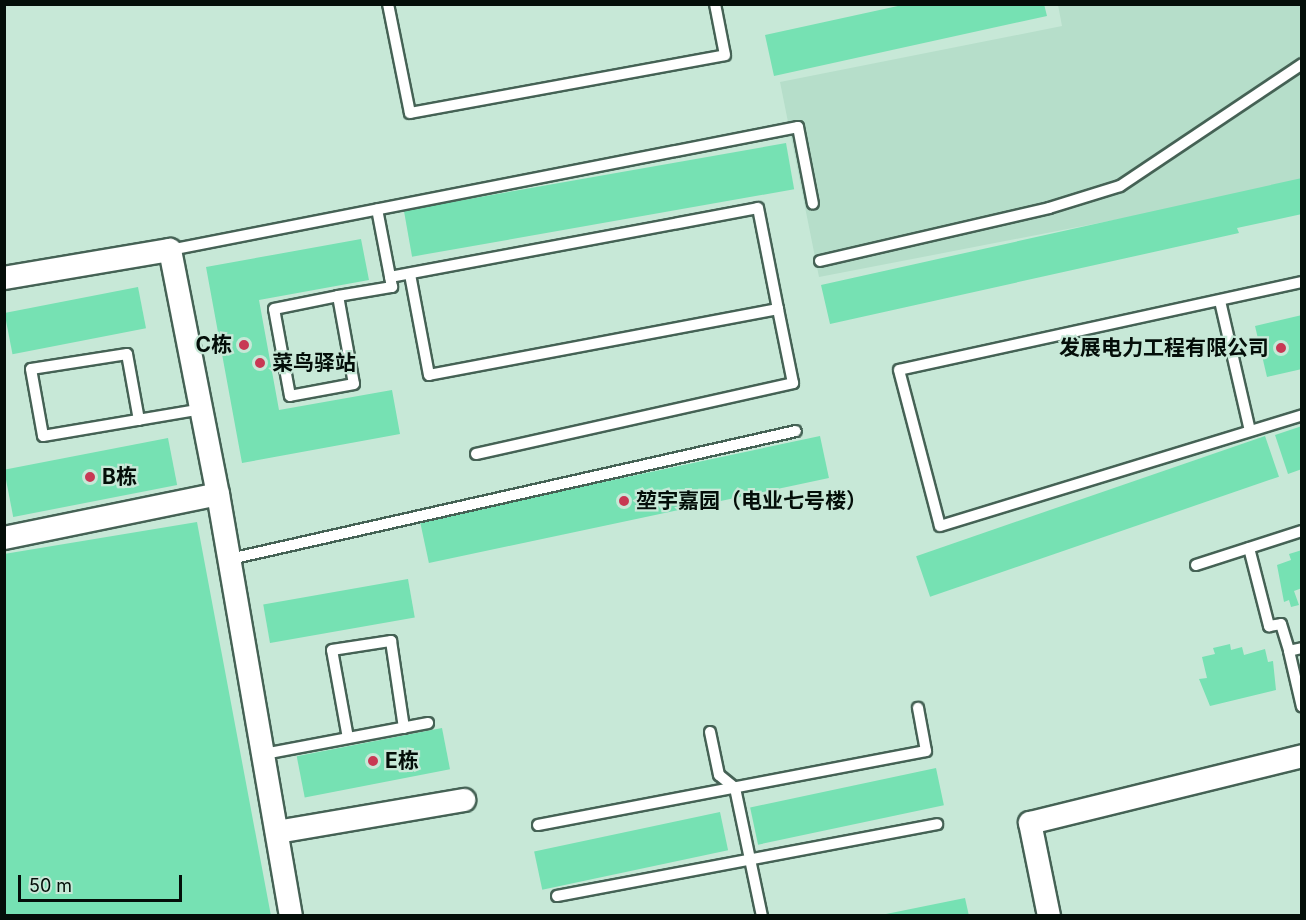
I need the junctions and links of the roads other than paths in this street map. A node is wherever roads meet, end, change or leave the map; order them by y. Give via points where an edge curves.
1 (388, 4) edge
2 (715, 4) edge
3 (1302, 64) edge
4 (813, 204) dead end
5 (377, 209) junction
6 (170, 250) junction
7 (820, 261) dead end
8 (410, 274) junction
9 (390, 277) junction
10 (4, 278) edge
11 (1302, 282) edge
12 (338, 296) junction
13 (1220, 301) junction
14 (778, 309) junction
15 (202, 409) junction
16 (1302, 415) edge
17 (139, 420) junction
18 (796, 431) dead end
19 (1250, 431) junction
20 (476, 454) dead end
21 (219, 494) junction
22 (1302, 531) edge
23 (4, 538) edge
24 (1249, 548) junction
25 (230, 559) junction
26 (1196, 565) dead end
27 (1302, 648) edge
28 (1288, 651) junction
29 (1302, 707) edge
30 (918, 708) dead end
31 (428, 723) dead end
32 (404, 728) junction
33 (710, 732) dead end
34 (348, 738) junction
35 (264, 754) junction
36 (1302, 756) edge
37 (735, 788) junction
38 (464, 800) dead end
39 (937, 824) dead end
40 (538, 825) dead end
41 (277, 831) junction
42 (749, 858) junction
43 (556, 896) dead end
44 (291, 915) edge
45 (762, 915) edge
46 (1049, 915) edge

1 - 2 lane via 410,113 725,55
3 - 7 lane via 1120,186 1049,208
4 - 5 lane via 798,127
5 - 6 lane
5 - 9 lane
6 - 10 street
6 - 15 street
8 - 9 lane
8 - 14 lane via 758,208
8 - 14 lane via 429,375
9 - 12 lane via 392,287
11 - 13 lane
12 - 12 lane via 274,309 290,396 354,384
13 - 19 lane
13 - 19 lane via 899,370 940,526
14 - 20 lane via 793,383
15 - 17 lane
15 - 21 street
16 - 19 lane
17 - 17 lane via 43,436 31,369 127,354
18 - 25 lane
21 - 23 street
21 - 25 street
22 - 24 lane
24 - 26 lane
24 - 28 lane via 1269,626 1281,624
25 - 35 street
27 - 28 lane
28 - 29 lane
30 - 37 lane via 926,751
31 - 32 lane
32 - 34 lane
32 - 34 lane via 391,641 332,650
33 - 37 lane via 719,775
34 - 35 lane
35 - 41 street
36 - 46 street via 1030,823
37 - 40 lane
37 - 42 lane
38 - 41 street
39 - 42 lane
41 - 44 street
42 - 43 lane
42 - 45 lane

